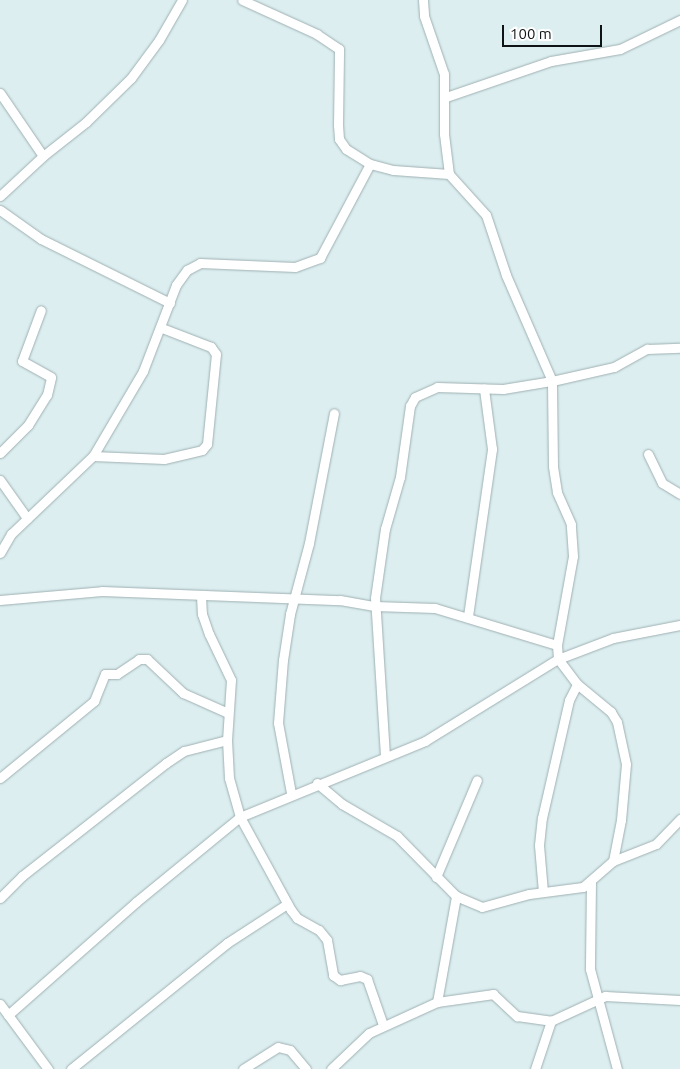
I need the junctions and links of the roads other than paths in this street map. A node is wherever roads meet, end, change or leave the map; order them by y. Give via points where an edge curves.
1 (182, 0) edge
2 (242, 0) edge
3 (424, 0) edge
4 (680, 20) edge
5 (0, 93) edge
6 (446, 97) junction
7 (42, 156) junction
8 (370, 164) junction
9 (449, 174) junction
10 (0, 196) edge
11 (0, 210) edge
12 (170, 302) junction
13 (41, 310) dead end
14 (162, 328) junction
15 (680, 348) edge
16 (552, 381) junction
17 (484, 389) junction
18 (334, 412) dead end
19 (2, 447) edge
20 (648, 454) dead end
21 (93, 456) junction
22 (0, 480) edge
23 (680, 494) edge
24 (27, 518) junction
25 (0, 553) edge
26 (201, 596) junction
27 (294, 598) junction
28 (0, 600) edge
29 (374, 606) junction
30 (468, 616) junction
31 (680, 625) edge
32 (557, 645) junction
33 (558, 660) junction
34 (577, 684) junction
35 (228, 713) junction
36 (227, 740) junction
37 (385, 756) junction
38 (0, 778) edge
39 (477, 780) dead end
40 (317, 783) junction
41 (292, 794) junction
42 (240, 817) junction
43 (680, 820) edge
44 (613, 861) junction
45 (436, 877) junction
46 (591, 882) junction
47 (544, 892) junction
48 (456, 896) junction
49 (0, 898) edge
50 (287, 904) junction
51 (597, 1000) junction
52 (680, 1000) edge
53 (437, 1002) junction
54 (0, 1004) edge
55 (8, 1015) junction
56 (551, 1021) junction
57 (383, 1025) junction
58 (48, 1069) edge
59 (71, 1069) edge
60 (243, 1069) edge
61 (306, 1069) edge
62 (330, 1069) edge
63 (535, 1069) edge
64 (617, 1069) edge

1 - 7 street via 159,40 131,78 86,122
2 - 8 street via 335,44 339,53 340,139 346,149
3 - 6 street via 424,16 444,74
4 - 6 street via 620,49 551,61
5 - 7 street
6 - 9 street via 444,134
7 - 10 street
8 - 9 street via 393,170
8 - 12 street via 320,258 295,266 200,263 187,270 176,285
9 - 16 street via 486,215 506,275
11 - 12 street via 41,239
12 - 14 street
13 - 19 street via 22,361 51,377 47,395 28,425
14 - 21 street via 143,371
14 - 21 street via 211,347 216,354 207,444 202,450 164,459
15 - 16 street via 647,349 614,367
16 - 17 street
16 - 32 street via 553,466 557,492 571,524 573,556
17 - 29 street via 437,387 422,392 410,406 400,477 385,529
17 - 30 street via 492,449
18 - 27 street via 313,526
20 - 23 street via 662,483
21 - 24 street
22 - 24 street
24 - 25 street via 11,534
26 - 27 street
26 - 28 street via 102,592
26 - 35 street via 202,614 209,634 231,680
27 - 29 street via 340,600
27 - 41 street via 278,711 280,740
29 - 30 street via 435,608
29 - 37 street
30 - 32 street
31 - 33 street via 613,638
32 - 33 street
33 - 34 street
33 - 37 street via 425,740
34 - 44 street via 611,712 623,747 625,780
34 - 47 street via 569,700 542,818 539,845
35 - 36 street
35 - 38 street via 183,693 146,659 139,659 117,674 105,674 94,701
36 - 42 street via 230,778
36 - 49 street via 190,749 166,763 22,876
37 - 40 street
39 - 45 street
40 - 41 street
40 - 45 street via 342,804 396,836
41 - 42 street
42 - 50 street
42 - 55 street
43 - 44 street via 649,848
44 - 46 street
45 - 48 street
46 - 47 street via 574,889
46 - 51 street via 590,969
47 - 48 street via 488,907 475,906
48 - 53 street
50 - 57 street via 297,918 319,930 327,940 335,979 360,976 367,979
50 - 59 street via 227,943
51 - 52 street via 630,995
51 - 56 street
51 - 64 street
53 - 56 street via 493,994 517,1016
53 - 57 street
54 - 55 street
55 - 58 street
56 - 63 street
57 - 62 street via 369,1033
60 - 61 street via 278,1047 290,1050

